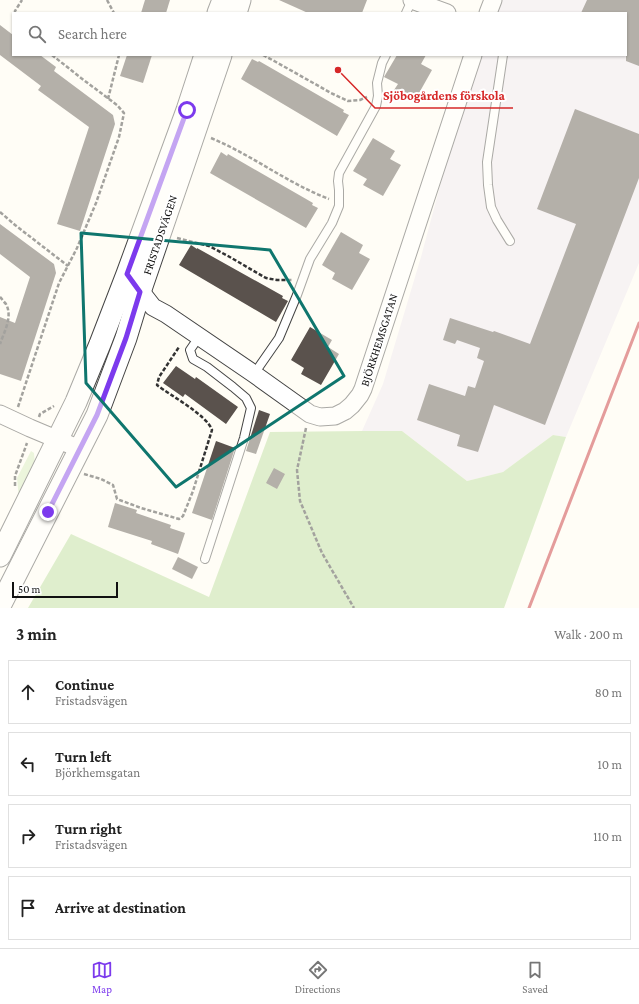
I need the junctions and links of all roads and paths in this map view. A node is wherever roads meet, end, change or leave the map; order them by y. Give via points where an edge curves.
1 (22, 0) edge
2 (107, 0) edge
3 (223, 0) edge
4 (240, 0) edge
5 (412, 0) edge
6 (494, 0) edge
7 (15, 12) edge
8 (113, 12) edge
9 (218, 12) edge
10 (236, 12) edge
11 (406, 12) edge
12 (444, 12) edge
13 (488, 12) edge
14 (53, 56) edge
15 (119, 56) edge
16 (205, 56) edge
17 (221, 56) edge
18 (265, 56) edge
19 (386, 56) edge
20 (473, 56) edge
21 (503, 56) edge
22 (378, 88) junction
23 (108, 99) junction
24 (210, 138) dead end
25 (339, 204) junction
26 (0, 212) edge
27 (177, 238) dead end
28 (510, 241) dead end
29 (68, 266) junction
30 (127, 274) junction
31 (303, 279) junction
32 (140, 292) junction
33 (0, 297) edge
34 (195, 333) junction
35 (0, 344) edge
36 (254, 374) junction
37 (60, 401) dead end
38 (310, 414) junction
39 (7, 418) edge
40 (34, 430) junction
41 (57, 440) junction
42 (80, 449) junction
43 (84, 474) dead end
44 (15, 490) dead end
45 (0, 556) edge
46 (205, 559) dead end
47 (0, 606) edge
48 (354, 608) edge

1 - 7 path
2 - 8 path
3 - 9 street
4 - 10 street
5 - 11 lane
5 - 12 street
6 - 13 street
14 - 23 path
15 - 23 path
16 - 30 street, FRISTADSVÄGEN
17 - 32 street, FRISTADSVÄGEN
18 - 22 path via 348,101 360,100
19 - 22 lane
20 - 38 street, BJÖRKHEMSGATAN via 360,395 345,411 335,416 320,417
21 - 28 lane via 487,162 491,207
22 - 25 lane via 376,106 339,173
23 - 29 path via 124,113 120,137 96,203
24 - 25 path via 301,187
25 - 31 lane via 332,223 310,259
26 - 29 path
27 - 31 path via 209,246 266,278
29 - 39 path
30 - 32 street, BJÖRKHEMSGATAN
30 - 41 street, FRISTADSVÄGEN via 76,402
31 - 36 lane via 279,338
32 - 34 street, BJÖRKHEMSGATAN via 153,307
32 - 42 street, FRISTADSVÄGEN via 97,415
33 - 35 path via 6,304 9,317
34 - 36 street, BJÖRKHEMSGATAN
34 - 43 path via 159,377 157,385 200,415 212,430 193,491 182,516 179,519 117,499 113,485
34 - 46 lane via 190,350 193,359 233,387 246,398 251,408 244,438
36 - 38 street, BJÖRKHEMSGATAN
37 - 40 path via 40,414
38 - 48 path via 297,470 300,501 322,553
39 - 40 street
40 - 41 street
40 - 44 path via 15,476
41 - 42 street
41 - 45 street, FRISTADSVÄGEN
42 - 47 street, FRISTADSVÄGEN

